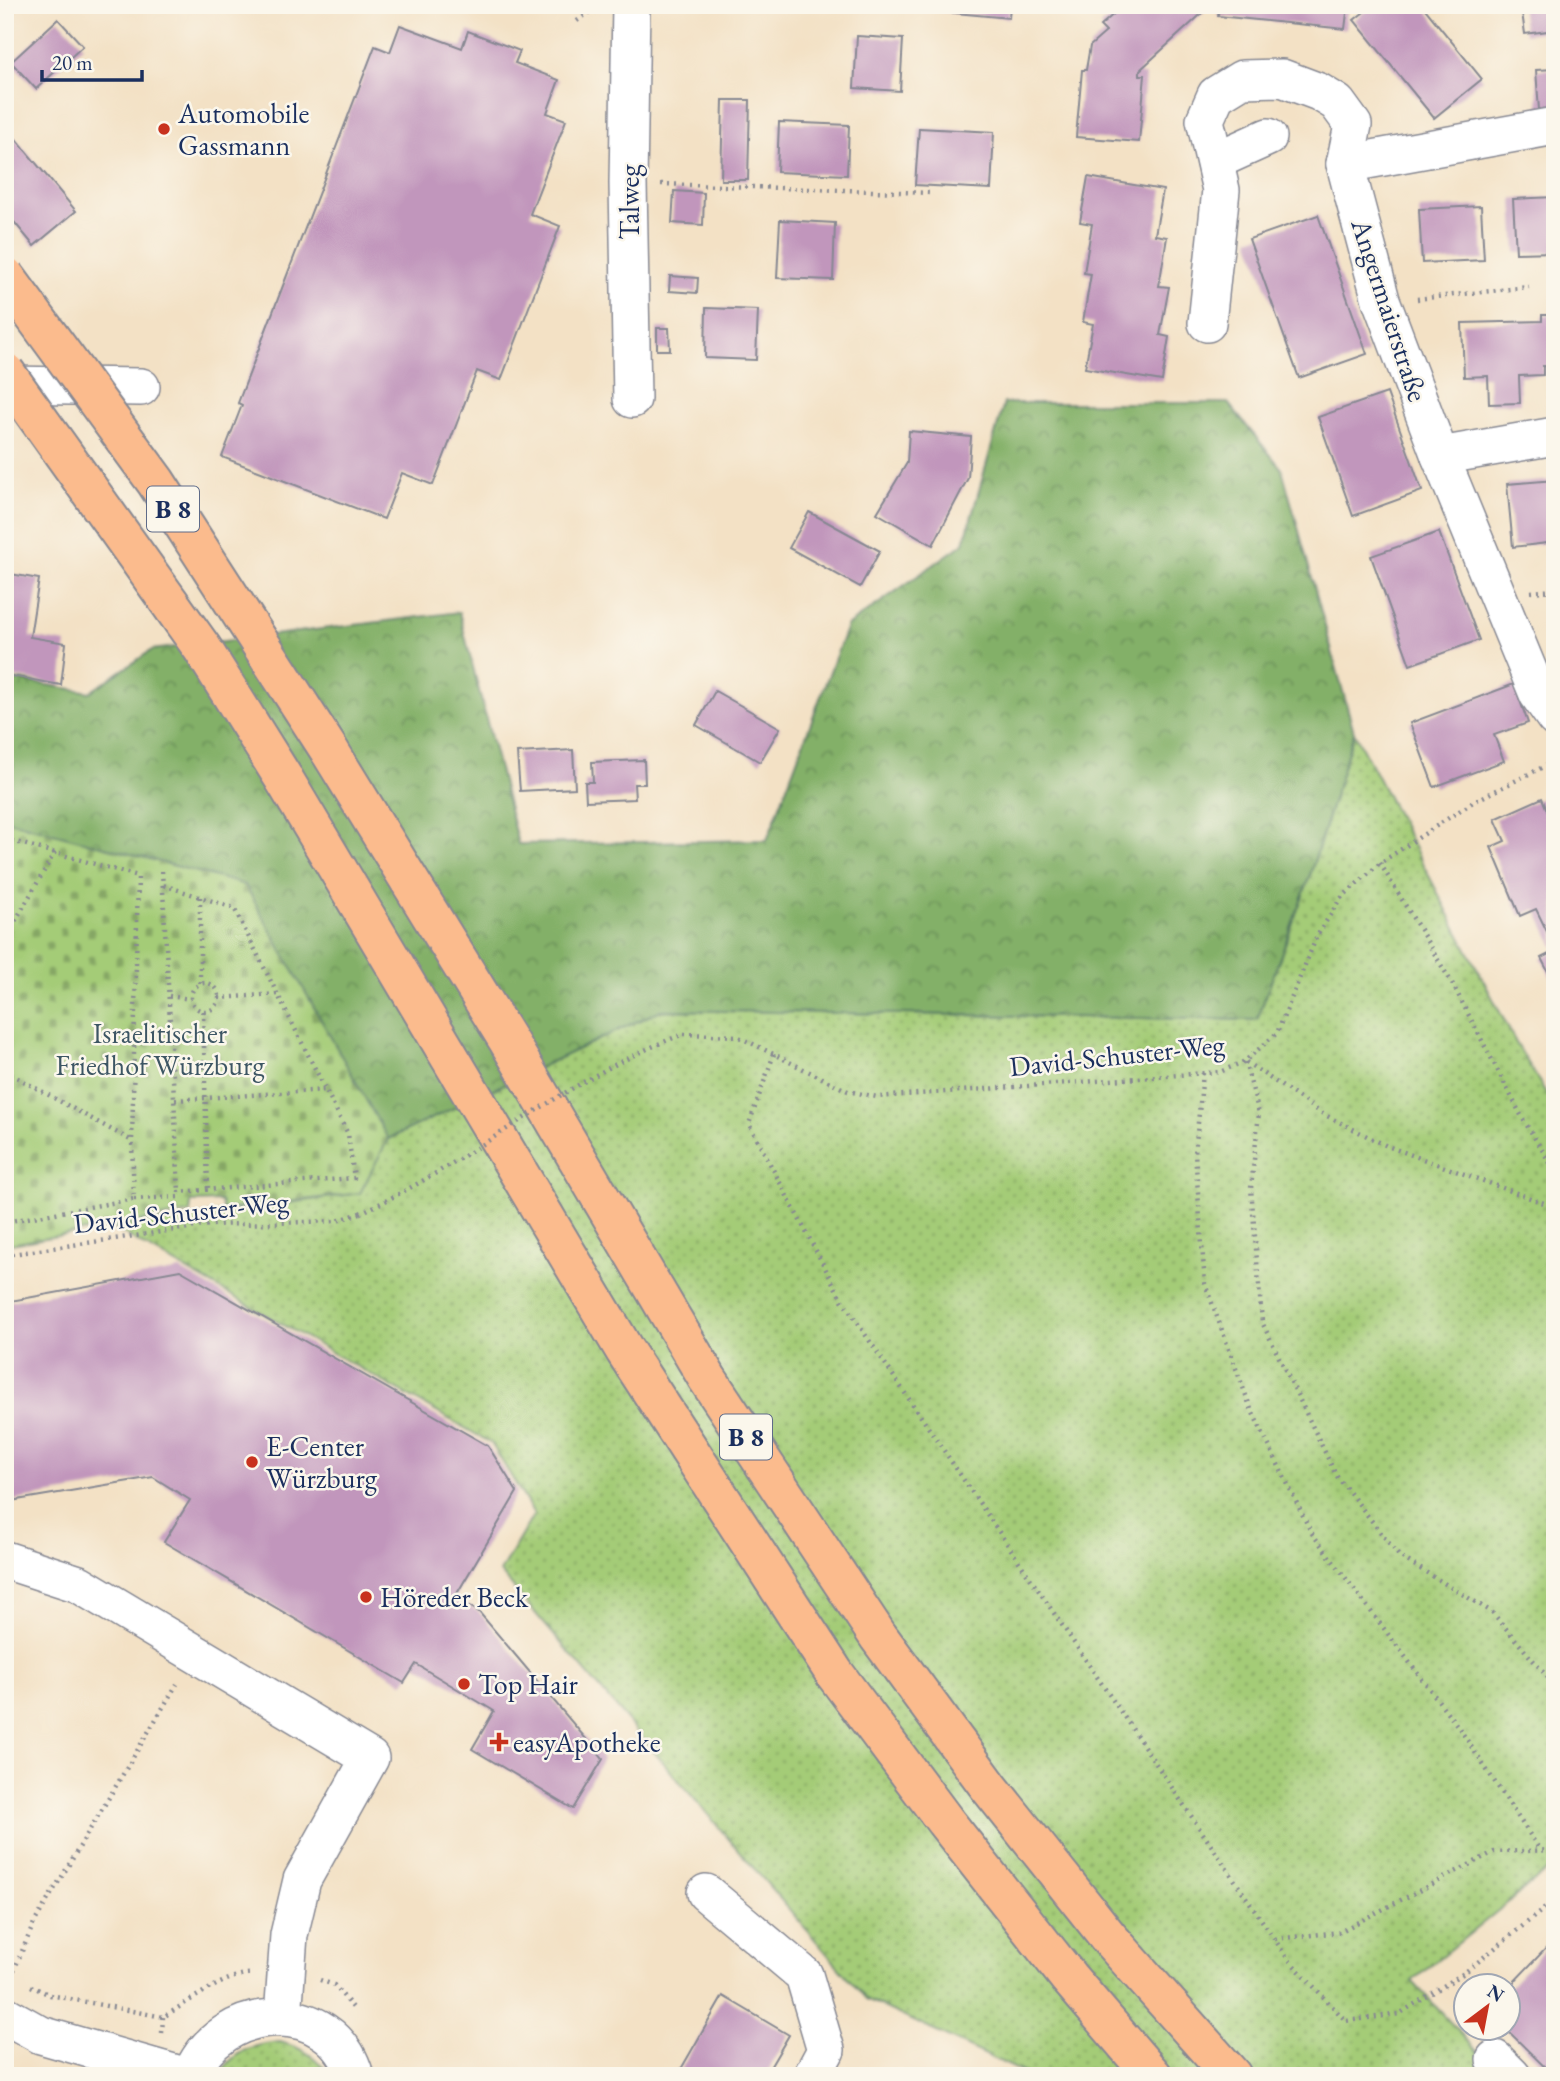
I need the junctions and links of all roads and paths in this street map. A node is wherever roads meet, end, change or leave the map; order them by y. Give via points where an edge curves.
1 (600, 5) edge
2 (631, 5) edge
3 (577, 21) dead end
4 (1555, 126) edge
5 (1268, 137) dead end
6 (1214, 161) junction
7 (1345, 164) junction
8 (628, 183) junction
9 (932, 193) dead end
10 (5, 276) edge
11 (1529, 287) dead end
12 (1381, 300) junction
13 (1207, 323) dead end
14 (5, 372) edge
15 (5, 386) edge
16 (141, 387) dead end
17 (632, 399) dead end
18 (1555, 436) edge
19 (1440, 456) junction
20 (1555, 718) edge
21 (1555, 761) edge
22 (5, 839) edge
23 (55, 852) junction
24 (1380, 863) junction
25 (162, 871) dead end
26 (163, 885) junction
27 (200, 897) junction
28 (5, 939) edge
29 (200, 984) junction
30 (278, 994) junction
31 (169, 996) junction
32 (219, 998) junction
33 (191, 999) junction
34 (203, 1011) junction
35 (774, 1054) junction
36 (1245, 1061) junction
37 (5, 1071) edge
38 (1203, 1073) junction
39 (326, 1090) junction
40 (204, 1098) junction
41 (175, 1100) junction
42 (132, 1141) junction
43 (1555, 1171) edge
44 (208, 1189) junction
45 (179, 1192) junction
46 (134, 1199) junction
47 (1555, 1208) edge
48 (5, 1222) edge
49 (5, 1255) edge
50 (5, 1560) edge
51 (195, 1653) junction
52 (1555, 1686) edge
53 (1540, 1850) junction
54 (1555, 1850) edge
55 (706, 1894) dead end
56 (1555, 1900) edge
57 (1275, 1940) junction
58 (245, 1973) dead end
59 (5, 1974) edge
60 (11, 1977) junction
61 (5, 2015) edge
62 (283, 2017) junction
63 (5, 2072) edge
64 (1150, 2073) edge
65 (13, 2076) edge
66 (184, 2076) edge
67 (191, 2076) edge
68 (355, 2076) edge
69 (812, 2076) edge
70 (1232, 2076) edge

1 - 3 path
2 - 8 street, Talweg
4 - 7 street
5 - 6 street
6 - 7 street, Angermaierstraße via 1205,120 1216,95 1242,79 1282,78 1338,103 1353,125
6 - 13 street, Angermaierstraße via 1221,190
7 - 12 street, Angermaierstraße
8 - 9 path
8 - 17 street, Talweg
10 - 70 highway, B 8, bridge via 156,482 329,750 707,1378 878,1636 989,1787 1109,1938
11 - 12 path
12 - 19 street, Angermaierstraße
14 - 64 highway, B 8, bridge via 202,648 625,1351 835,1674 1036,1936
15 - 16 street
18 - 19 street
19 - 20 street, Angermaierstraße via 1533,682
21 - 24 path, David-Schuster-Weg via 1473,802
22 - 23 path
23 - 28 path
23 - 42 path via 138,876
24 - 36 path, David-Schuster-Weg via 1340,899 1317,936 1277,1033
24 - 43 path via 1452,982
25 - 26 path
26 - 27 path
26 - 31 path
27 - 29 path
27 - 30 path via 234,908
29 - 32 path via 213,986
29 - 33 path
30 - 32 path
30 - 39 path
31 - 33 path
31 - 41 path
32 - 34 path via 212,1009
33 - 34 path
34 - 40 path
35 - 38 path, David-Schuster-Weg via 848,1091 877,1097
35 - 49 path, David-Schuster-Weg, bridge via 737,1036 684,1034 636,1052 406,1192 337,1221 209,1225
35 - 57 path via 749,1124 842,1300
36 - 38 path, David-Schuster-Weg via 1220,1072
36 - 47 path via 1323,1114 1387,1146
36 - 52 path via 1259,1113 1251,1188 1262,1322 1336,1475 1399,1556 1492,1612
37 - 42 path
38 - 53 path via 1195,1153 1205,1284 1251,1409 1311,1532 1459,1728
39 - 40 path
39 - 44 path via 348,1134 354,1178
40 - 41 path
40 - 44 path
41 - 45 path
42 - 46 path
44 - 45 path
45 - 46 path via 179,1197
46 - 48 path
50 - 51 street via 79,1584
51 - 60 path via 34,1923
51 - 62 street via 370,1758 302,1880 289,1936
53 - 54 path
53 - 57 path via 1494,1852 1339,1932
55 - 69 street via 804,1975 827,2050
56 - 57 path via 1464,1973 1399,2014 1346,2021
58 - 60 path via 163,2017 50,1994
59 - 60 path
61 - 66 street via 41,2035
62 - 67 street via 257,2018 233,2026 212,2041
62 - 68 street via 312,2025 336,2043
63 - 65 path

